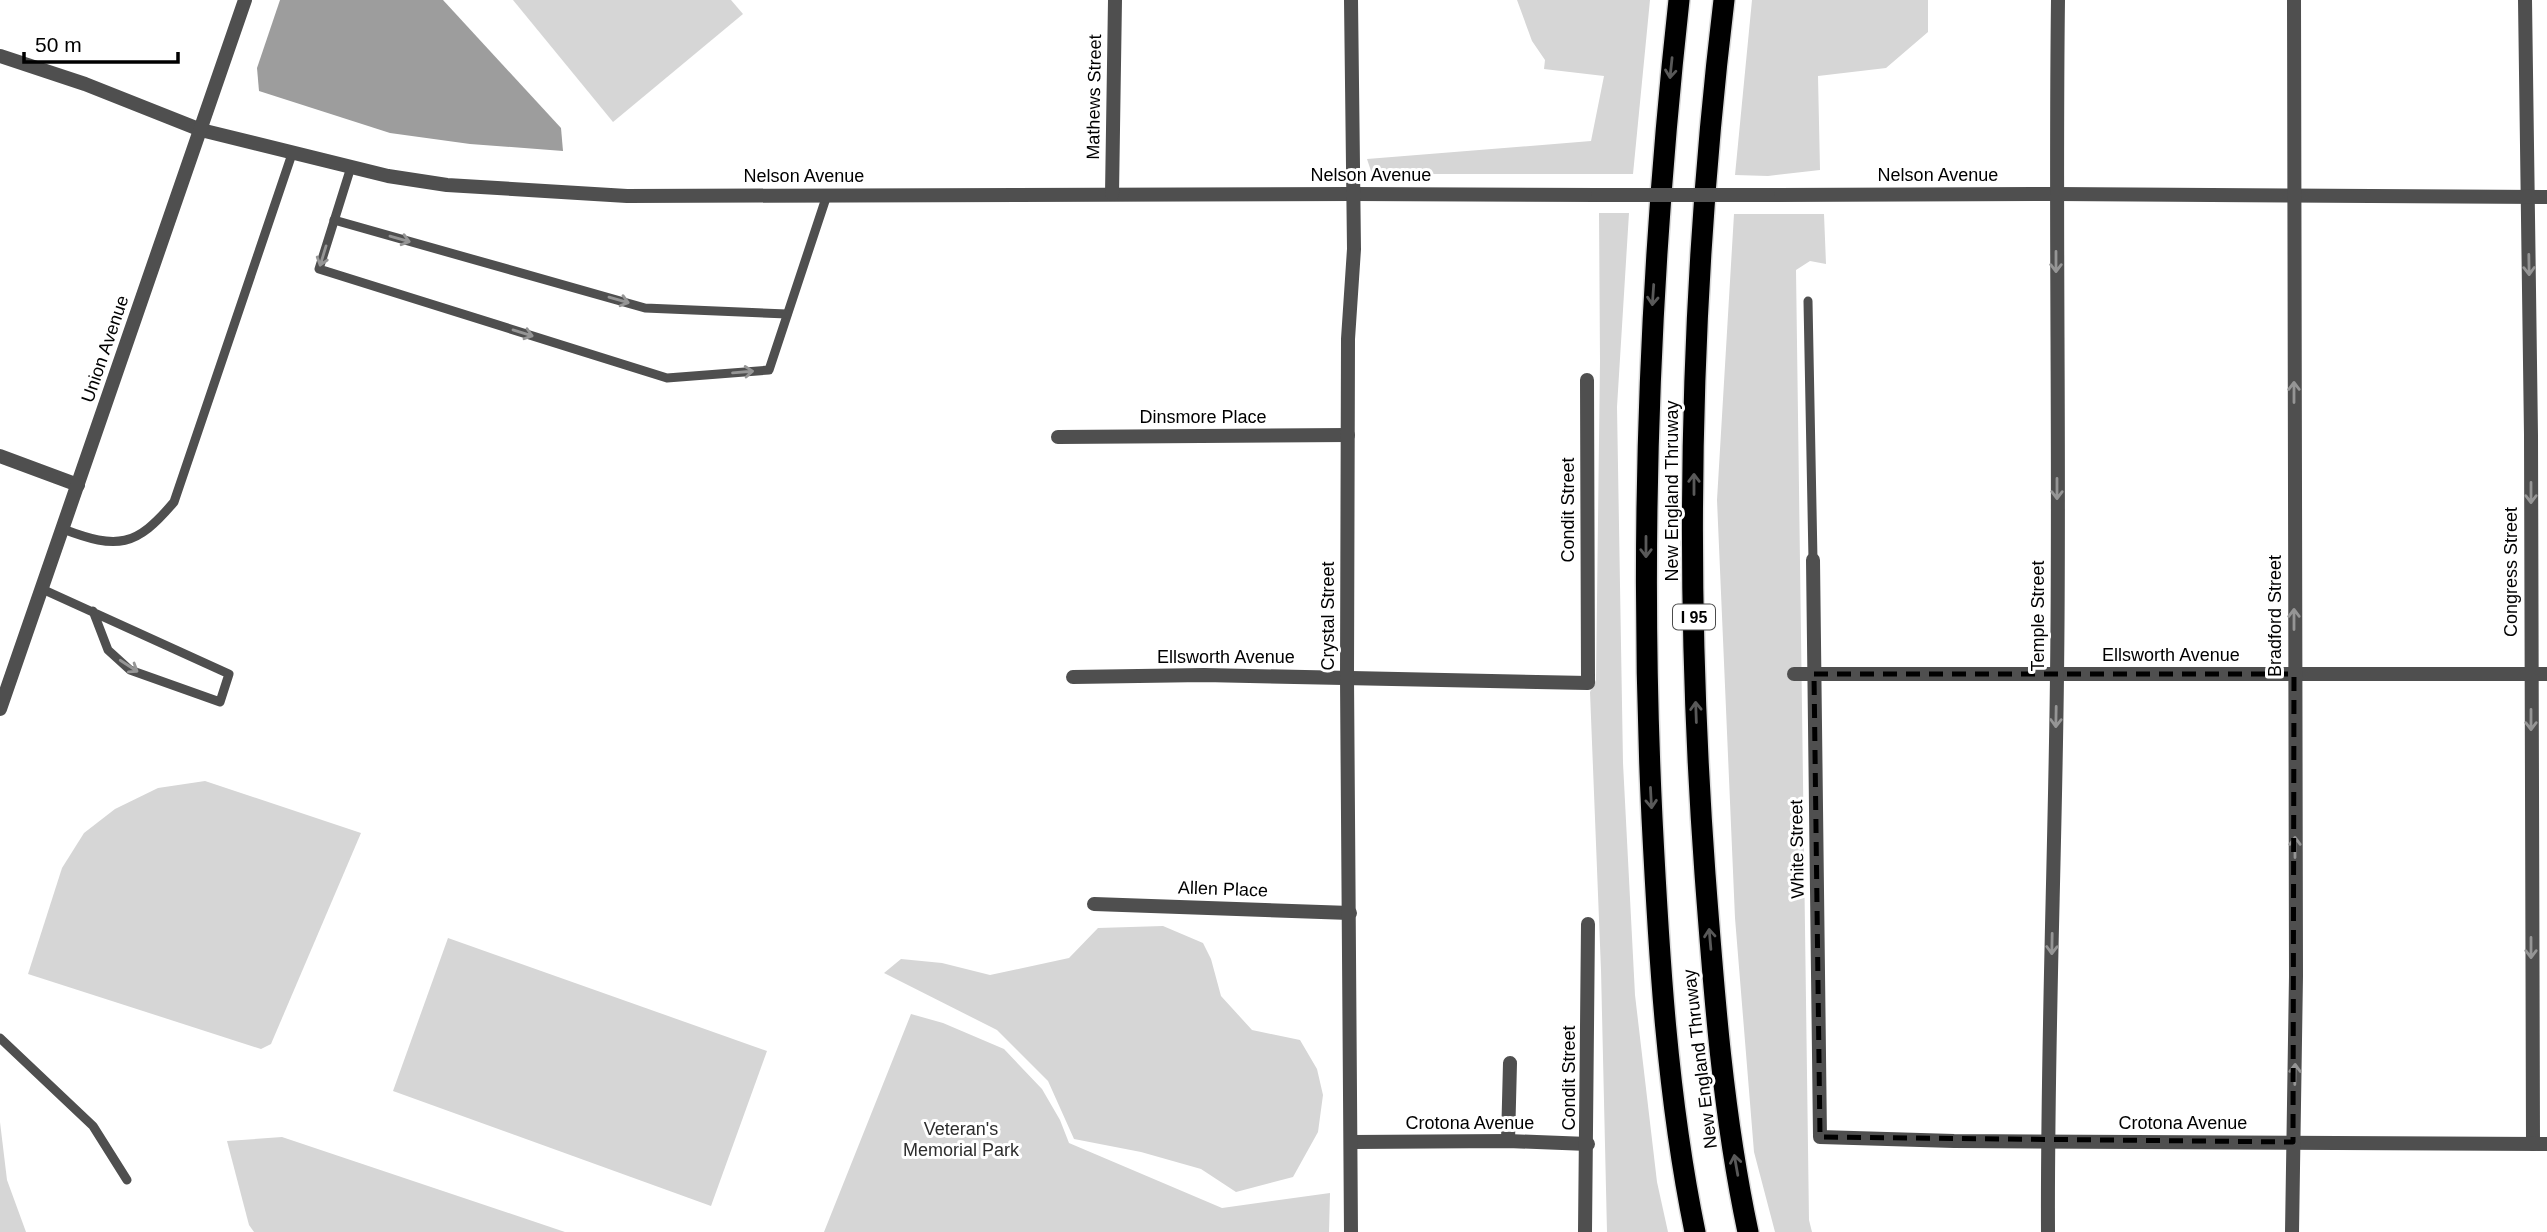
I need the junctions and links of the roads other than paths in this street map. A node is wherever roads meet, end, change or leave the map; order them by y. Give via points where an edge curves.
1 (245, 0) edge
2 (1115, 0) edge
3 (1352, 0) edge
4 (1678, 0) edge
5 (1724, 0) edge
6 (2059, 0) edge
7 (2294, 0) edge
8 (2525, 0) edge
9 (0, 56) edge
10 (201, 130) junction
11 (292, 154) junction
12 (351, 167) junction
13 (1112, 194) junction
14 (1353, 194) junction
15 (2056, 194) junction
16 (827, 195) junction
17 (2294, 195) junction
18 (2528, 197) junction
19 (2547, 197) edge
20 (334, 220) junction
21 (1808, 301) dead end
22 (787, 314) junction
23 (1587, 380) dead end
24 (1348, 435) junction
25 (2531, 435) junction
26 (2547, 436) edge
27 (1058, 437) dead end
28 (0, 456) edge
29 (78, 485) junction
30 (63, 529) junction
31 (1813, 560) joint
32 (42, 589) junction
33 (93, 611) junction
34 (1794, 674) dead end
35 (1814, 674) junction
36 (2057, 674) junction
37 (2294, 674) junction
38 (2530, 674) junction
39 (2547, 674) edge
40 (1073, 677) dead end
41 (1347, 678) junction
42 (1588, 683) joint
43 (0, 709) edge
44 (1094, 904) dead end
45 (2531, 911) junction
46 (2547, 911) edge
47 (1350, 913) junction
48 (1588, 924) dead end
49 (0, 1038) edge
50 (1510, 1063) dead end
51 (1820, 1137) joint
52 (1508, 1141) junction
53 (2048, 1141) junction
54 (1352, 1142) junction
55 (2293, 1142) junction
56 (1588, 1144) junction
57 (2540, 1144) edge
58 (127, 1180) dead end
59 (1351, 1232) edge
60 (1586, 1232) edge
61 (1695, 1232) edge
62 (1748, 1232) edge
63 (2049, 1232) edge
64 (2292, 1232) edge

1 - 10 street, Union Avenue
2 - 13 street, Mathews Street
3 - 14 street, Crystal Street
4 -> 61 highway, New England Thruway / I 95 via 1653,306 1646,594 1649,756 1661,956 1675,1106
62 -> 5 highway, New England Thruway / I 95 via 1714,990 1695,690 1699,313
6 - 15 street, Temple Street
7 - 17 street, Bradford Street
8 - 18 street, Congress Street
9 - 10 street, Nelson Avenue
10 - 11 street, Nelson Avenue
10 - 29 street, Union Avenue
11 - 12 street, Nelson Avenue
11 - 30 lane via 174,502 153,527 123,542 93,541
12 - 16 street, Nelson Avenue via 447,185 599,194
12 - 20 lane
13 - 14 street, Nelson Avenue
13 - 16 street, Nelson Avenue
14 - 15 street, Nelson Avenue, bridge
14 - 24 street, Crystal Street
15 - 17 street, Nelson Avenue
15 -> 36 street, Temple Street
16 - 22 lane
17 - 18 street, Nelson Avenue
37 -> 17 street, Bradford Street
18 - 19 street, Nelson Avenue
18 -> 25 street, Congress Street
20 -> 22 lane via 645,308
20 -> 22 lane via 319,269 667,378 769,370
21 - 31 lane
23 - 42 street, Condit Street
24 - 27 street, Dinsmore Place
24 - 41 street, Crystal Street
25 - 26 street
25 -> 38 street, Congress Street
28 - 29 street
29 - 30 street, Union Avenue
30 - 32 street, Union Avenue
31 - 35 street, White Street
32 - 33 lane
32 - 43 street, Union Avenue
33 -> 33 lane via 108,650 130,670 220,702 229,674
34 - 35 street, Ellsworth Avenue
35 - 36 street, Ellsworth Avenue
35 - 51 street, White Street
36 - 37 street, Ellsworth Avenue
36 -> 53 street, Temple Street
37 - 38 street, Ellsworth Avenue
55 -> 37 street, Bradford Street
38 - 39 street, Ellsworth Avenue
38 -> 45 street, Congress Street
40 - 41 street, Ellsworth Avenue
41 - 42 street, Ellsworth Avenue
41 - 47 street, Crystal Street
44 - 47 street, Allen Place
45 - 46 street
45 -> 57 street, Congress Street
47 - 54 street, Crystal Street
48 - 56 street, Condit Street
49 - 58 lane via 93,1126
50 - 52 street
51 - 53 street, Crotona Avenue
52 - 54 street, Crotona Avenue
52 - 56 street, Crotona Avenue
53 - 55 street, Crotona Avenue
53 - 63 street, Temple Street
54 - 59 street, Crystal Street
55 - 57 street, Crotona Avenue
55 - 64 street, Bradford Street
56 - 60 street, Condit Street

